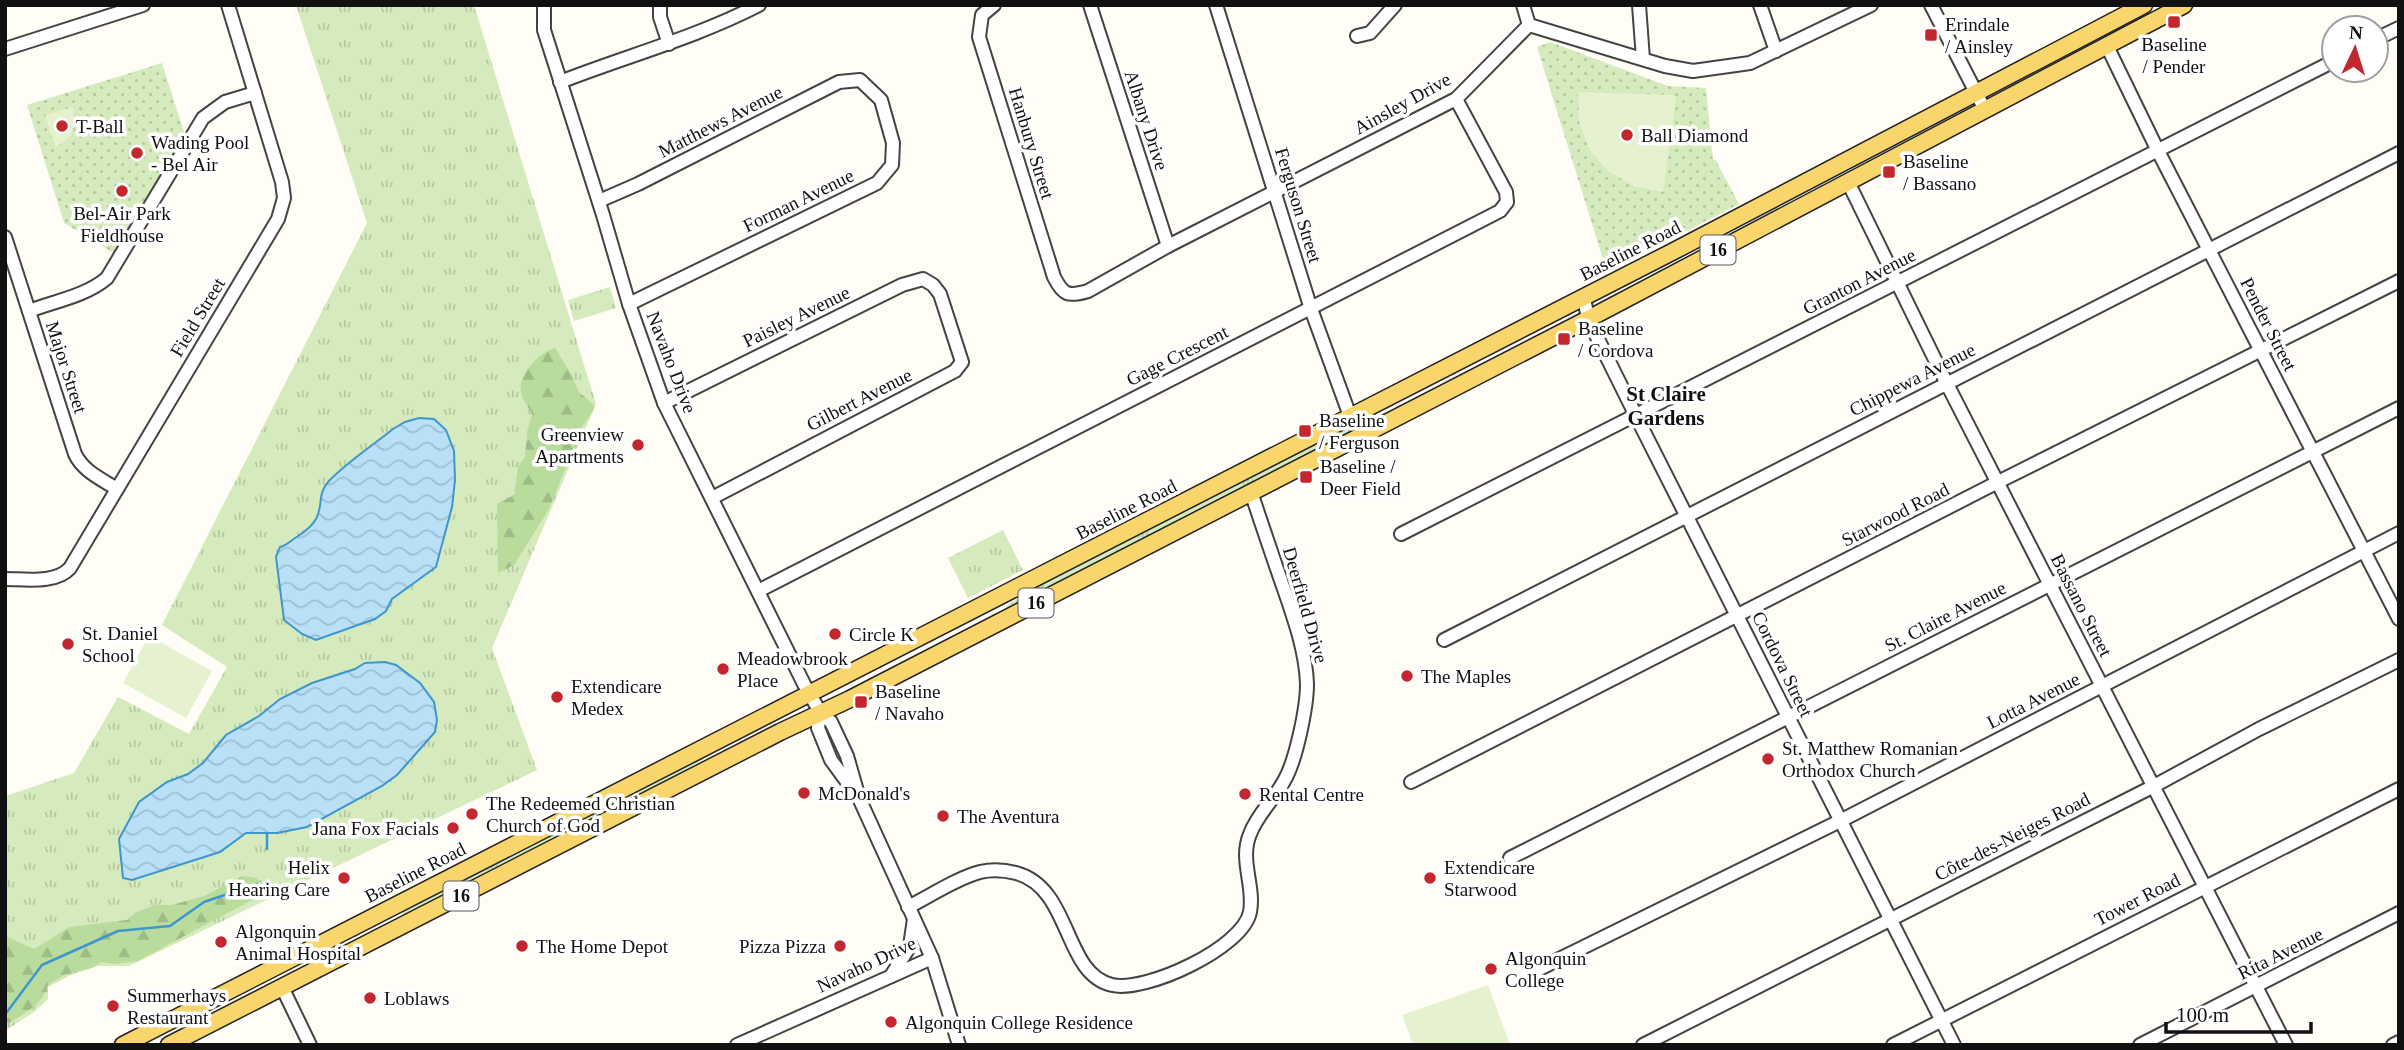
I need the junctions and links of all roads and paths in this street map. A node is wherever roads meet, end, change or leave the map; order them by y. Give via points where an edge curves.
1 (143, 5) edge
2 (228, 5) edge
3 (544, 5) edge
4 (660, 5) edge
5 (759, 5) edge
6 (994, 5) edge
7 (1090, 5) edge
8 (1216, 5) edge
9 (1395, 5) edge
10 (1522, 5) edge
11 (1639, 5) edge
12 (1760, 5) edge
13 (1871, 5) edge
14 (1931, 5) edge
15 (2144, 5) edge
16 (2184, 5) edge
17 (1529, 25) junction
18 (1357, 36) dead end
19 (669, 44) junction
20 (2107, 46) junction
21 (5, 48) edge
22 (1776, 51) junction
23 (1643, 59) junction
24 (2320, 68) edge
25 (860, 80) joint
26 (560, 82) junction
27 (255, 93) junction
28 (1977, 93) junction
29 (1456, 99) junction
30 (1985, 110) junction
31 (2158, 151) junction
32 (2399, 153) edge
33 (1848, 182) junction
34 (1275, 192) junction
35 (599, 201) junction
36 (5, 237) edge
37 (1168, 246) junction
38 (2209, 249) junction
39 (2399, 281) edge
40 (1898, 282) junction
41 (1066, 293) joint
42 (941, 298) joint
43 (1584, 298) junction
44 (629, 304) junction
45 (1311, 309) junction
46 (29, 311) junction
47 (1588, 318) junction
48 (2262, 351) junction
49 (1947, 384) junction
50 (664, 403) junction
51 (2399, 408) edge
52 (1350, 416) junction
53 (1636, 416) junction
54 (2312, 452) junction
55 (1998, 482) junction
56 (117, 489) junction
57 (1251, 492) junction
58 (712, 498) junction
59 (1688, 514) junction
60 (2399, 533) edge
61 (1401, 534) dead end
62 (2363, 552) junction
63 (5, 579) edge
64 (2050, 583) junction
65 (758, 591) junction
66 (1739, 616) junction
67 (2399, 619) edge
68 (1444, 640) dead end
69 (2399, 660) edge
70 (2101, 686) junction
71 (810, 693) junction
72 (820, 712) junction
73 (1788, 718) junction
74 (1410, 782) dead end
75 (2154, 786) junction
76 (2399, 789) edge
77 (1842, 820) junction
78 (1510, 858) dead end
79 (2204, 886) junction
80 (911, 913) junction
81 (2399, 913) edge
82 (1890, 919) junction
83 (932, 958) junction
84 (275, 968) junction
85 (1533, 972) dead end
86 (891, 976) junction
87 (2256, 986) junction
88 (282, 987) junction
89 (1941, 1020) junction
90 (2399, 1042) edge
91 (124, 1045) edge
92 (169, 1045) edge
93 (310, 1045) edge
94 (737, 1045) edge
95 (959, 1045) edge
96 (1643, 1045) edge
97 (1893, 1045) edge
98 (1954, 1045) edge
99 (2140, 1045) edge
100 (2286, 1045) edge
101 (2393, 1045) edge

1 - 21 street
2 - 27 street, Field Street
3 - 26 street, Navaho Drive via 544,30
4 - 19 street
5 - 19 street
6 - 41 street, Hanbury Street via 982,15 979,37 1054,276
7 - 37 street, Albany Drive
8 - 34 street, Ferguson Street
9 - 18 street via 1370,33
10 - 17 street
11 - 23 street
12 - 22 street
13 - 22 street
14 - 28 street
15 - 28 main road, Baseline Road / 16
16 - 20 main road, 16
17 - 23 street
17 - 29 street, Ainsley Drive
19 - 26 street
20 - 30 main road, 16
20 - 31 street, Pender Street
22 - 23 street via 1750,63 1693,71
24 - 31 street, Granton Avenue
25 - 35 street, Matthews Avenue via 839,82
25 - 44 street, Forman Avenue via 881,100 893,144 892,165 877,183
26 - 35 street, Navaho Drive
27 - 46 street via 225,102 204,118 107,278 87,291
27 - 56 street, Field Street via 282,182 284,198 278,219
28 - 30 street
28 - 43 main road, Baseline Road / 16
29 - 34 street, Ainsley Drive
29 - 45 street, Gage Crescent via 1506,192 1507,202 1500,211
30 - 33 main road, 16
31 - 38 street, Pender Street
31 - 40 street, Granton Avenue
32 - 38 street, Chippewa Avenue
33 - 40 street, Bassano Street
33 - 47 main road, 16
34 - 37 street, Ainsley Drive
34 - 45 street, Ferguson Street
35 - 44 street, Navaho Drive
36 - 46 street, Major Street
37 - 41 street, Ainsley Drive via 1088,291
38 - 48 street, Pender Street
38 - 49 street, Chippewa Avenue
39 - 48 street, Starwood Road
40 - 49 street, Bassano Street
40 - 53 street, Granton Avenue
42 - 50 street, Paisley Avenue via 923,279 902,285
42 - 58 street, Gilbert Avenue via 962,362 955,371
43 - 47 street, Cordova Street
43 - 52 main road, Baseline Road / 16
44 - 50 street, Navaho Drive
45 - 52 street, Ferguson Street
45 - 65 street, Gage Crescent
46 - 56 street, Major Street via 80,464
47 - 53 street, Cordova Street
47 - 57 main road, 16
48 - 54 street, Pender Street
48 - 55 street, Starwood Road
49 - 55 street, Bassano Street
49 - 59 street, Chippewa Avenue
50 - 58 street, Navaho Drive
51 - 54 street, St. Claire Avenue
52 - 71 main road, Baseline Road / 16
53 - 59 street, Cordova Street
53 - 61 street, Granton Avenue
54 - 62 street, Pender Street
54 - 64 street, St. Claire Avenue
55 - 64 street, Bassano Street
55 - 66 street, Starwood Road
56 - 63 street, Field Street via 65,573
57 - 72 main road, 16
57 - 80 street, Deerfield Drive via 1297,630 1306,692 1286,780 1258,815 1248,837 1245,863 1250,910 1242,928 1210,955 1129,986 1111,985 1089,970 1055,905 1042,887 1023,875 996,869 978,873
58 - 65 street, Navaho Drive
59 - 66 street, Cordova Street
59 - 68 street, Chippewa Avenue
60 - 62 street, Lotta Avenue
62 - 67 street, Pender Street
62 - 70 street, Lotta Avenue
64 - 70 street, Bassano Street
64 - 73 street, St. Claire Avenue
65 - 71 street, Navaho Drive
66 - 73 street, Cordova Street
66 - 74 street, Starwood Road
69 - 75 street, Côte-des-Neiges Road
70 - 75 street, Bassano Street
70 - 77 street, Lotta Avenue
71 - 72 street, Navaho Drive
71 - 84 main road, Baseline Road / 16
72 - 80 street, Navaho Drive via 818,728 831,760 859,798
72 - 88 main road, 16
73 - 77 street, Cordova Street
73 - 78 street, St. Claire Avenue
75 - 79 street, Bassano Street
75 - 82 street, Côte-des-Neiges Road
76 - 79 street, Tower Road
77 - 82 street, Cordova Street
77 - 85 street, Lotta Avenue
79 - 87 street, Bassano Street
79 - 89 street, Tower Road
80 - 83 street, Navaho Drive
80 - 86 street via 910,946
81 - 87 street, Rita Avenue
82 - 89 street, Cordova Street
82 - 96 street, Côte-des-Neiges Road
83 - 86 street, Navaho Drive
83 - 95 street
84 - 88 main road
84 - 91 main road, Baseline Road / 16
86 - 94 street, Navaho Drive
87 - 99 street, Rita Avenue
87 - 100 street, Bassano Street
88 - 92 main road, 16
88 - 93 street
89 - 97 street, Tower Road
89 - 98 street, Cordova Street
90 - 101 street

